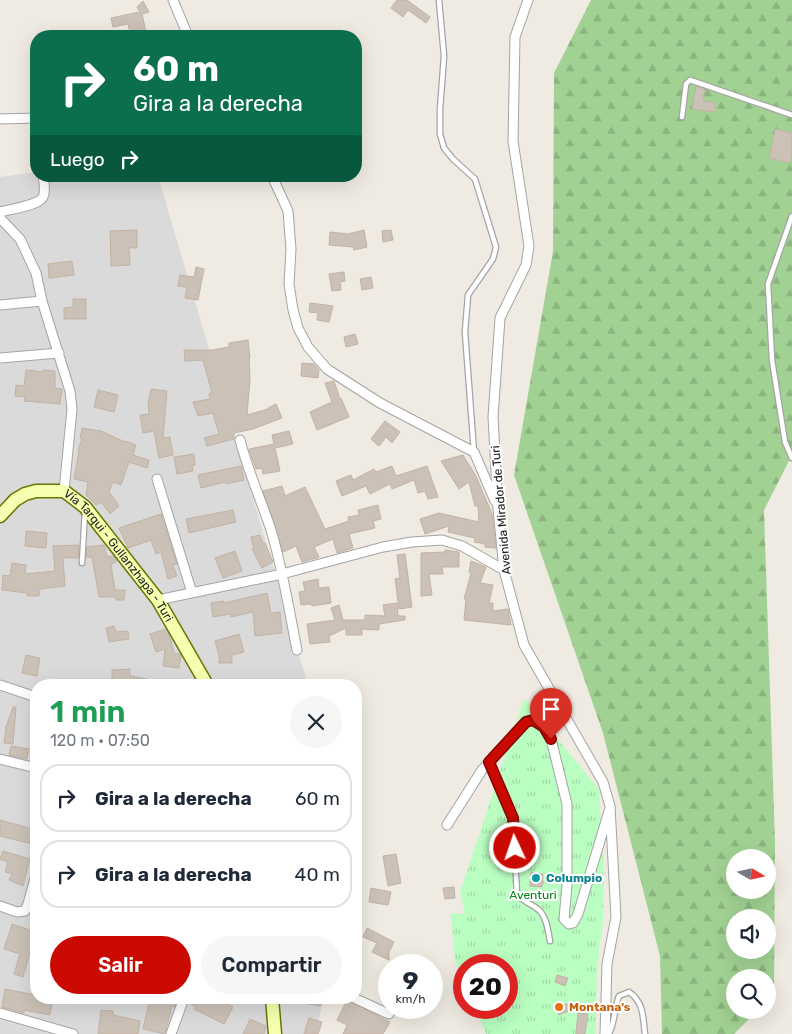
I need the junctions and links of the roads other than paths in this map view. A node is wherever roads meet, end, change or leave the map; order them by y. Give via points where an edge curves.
1 (173, 0) edge
2 (439, 0) edge
3 (528, 0) edge
4 (186, 30) edge
5 (792, 115) edge
6 (682, 117) dead end
7 (30, 118) edge
8 (0, 119) edge
9 (43, 182) edge
10 (275, 182) edge
11 (0, 212) edge
12 (792, 216) edge
13 (0, 218) edge
14 (42, 302) junction
15 (0, 305) edge
16 (59, 353) junction
17 (0, 358) edge
18 (240, 440) dead end
19 (474, 452) junction
20 (792, 458) edge
21 (157, 480) dead end
22 (64, 491) junction
23 (85, 507) junction
24 (498, 509) junction
25 (0, 516) edge
26 (82, 563) dead end
27 (504, 570) junction
28 (282, 574) junction
29 (192, 593) junction
30 (158, 600) junction
31 (296, 650) dead end
32 (203, 679) edge
33 (0, 685) edge
34 (30, 695) edge
35 (0, 759) edge
36 (489, 762) junction
37 (30, 766) edge
38 (610, 806) junction
39 (446, 825) dead end
40 (30, 896) edge
41 (0, 906) edge
42 (550, 941) dead end
43 (362, 1002) edge
44 (182, 1004) edge
45 (273, 1004) edge
46 (378, 1009) edge
47 (0, 1013) edge
48 (73, 1034) edge
49 (171, 1034) edge
50 (276, 1034) edge
51 (605, 1034) edge
52 (609, 1034) edge
53 (644, 1034) edge

1 - 4 street
2 - 19 lane via 444,56 440,134 444,148 475,179 496,247 493,259 468,295 465,332
3 - 24 street, Avenida Mirador de Turi via 515,37 512,141 529,246 526,265 500,318 493,417
5 - 6 lane via 690,80 682,101
7 - 8 street
9 - 11 street via 42,199 37,203
10 - 19 street via 288,211 290,293 298,328 308,347 327,369 372,398
12 - 20 lane via 768,284 772,360 785,442
13 - 14 street via 20,239 36,272
14 - 15 street
14 - 16 street
16 - 17 street
16 - 22 street via 72,408
18 - 28 street
19 - 24 street
21 - 29 street
22 - 23 main road, Vía Tarqui - Gullanzhapa - Turi
22 - 25 main road, Vía Tarqui - Gullanzhapa - Turi via 25,494
23 - 26 lane
23 - 30 main road, Vía Tarqui - Gullanzhapa - Turi
24 - 27 street, Avenida Mirador de Turi
27 - 28 street via 462,546 442,540 383,547
27 - 38 street, Avenida Mirador de Turi via 524,645 603,782
28 - 29 street
28 - 31 street
29 - 30 street
30 - 32 main road, Vía Tarqui - Gullanzhapa - Turi
33 - 34 street
35 - 37 street
36 - 38 street via 526,722 533,720 544,727 551,739 567,804 564,919 569,924 578,914
36 - 39 street
36 - 42 lane via 513,818 517,895 539,910 545,919
38 - 51 street, Avenida Mirador de Turi via 616,917 607,964
40 - 41 street via 25,911 17,912
43 - 46 street
44 - 49 street
45 - 50 main road
47 - 48 street
52 - 53 lane via 619,996 630,992 638,998

